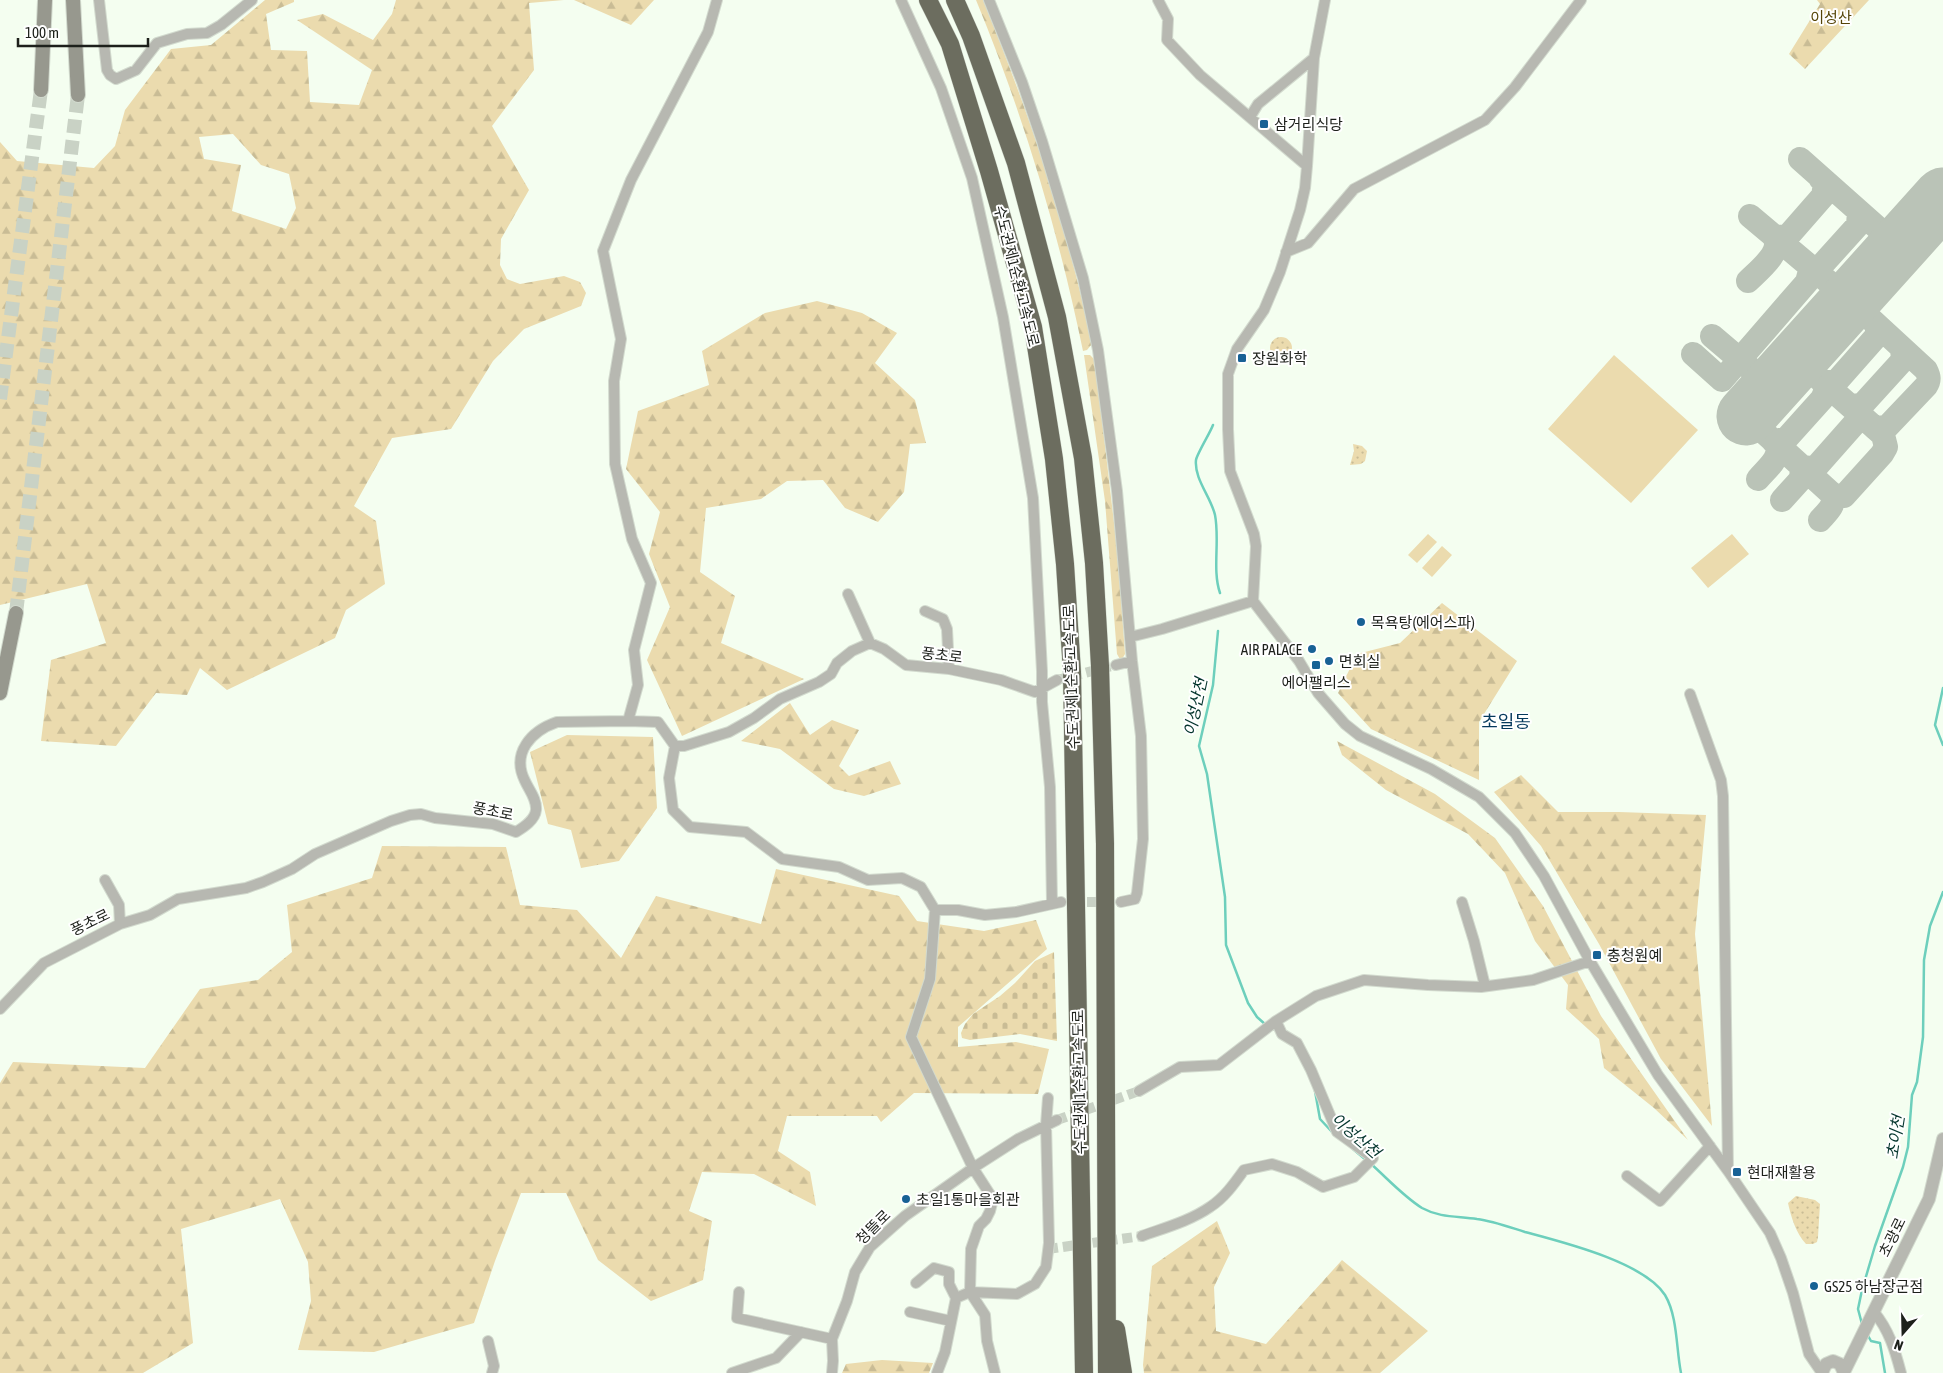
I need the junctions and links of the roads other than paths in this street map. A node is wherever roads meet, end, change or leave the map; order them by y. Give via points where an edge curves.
1 (45, 0) edge
2 (73, 0) edge
3 (99, 0) edge
4 (252, 0) edge
5 (717, 0) edge
6 (901, 0) edge
7 (928, 0) edge
8 (955, 0) edge
9 (989, 0) edge
10 (1158, 0) edge
11 (1325, 0) edge
12 (1581, 0) edge
13 (1314, 58) junction
14 (41, 90) tunnel mouth
15 (78, 95) tunnel mouth
16 (1250, 117) junction
17 (1307, 166) junction
18 (1286, 252) junction
19 (848, 594) dead end
20 (1253, 601) junction
21 (925, 611) dead end
22 (16, 613) tunnel mouth
23 (1130, 637) junction
24 (870, 643) junction
25 (1132, 661) junction
26 (1116, 665) tunnel mouth
27 (949, 669) junction
28 (1057, 680) tunnel mouth
29 (1042, 688) junction
30 (0, 693) edge
31 (1690, 694) dead end
32 (628, 721) junction
33 (675, 746) junction
34 (105, 880) dead end
35 (1120, 902) tunnel mouth
36 (1462, 902) dead end
37 (935, 910) junction
38 (120, 924) junction
39 (1590, 960) junction
40 (1485, 986) junction
41 (0, 1009) edge
42 (1276, 1021) junction
43 (1139, 1091) tunnel mouth
44 (1048, 1098) dead end
45 (1057, 1120) tunnel mouth
46 (1046, 1125) junction
47 (1943, 1140) edge
48 (1710, 1146) junction
49 (973, 1168) junction
50 (1728, 1171) junction
51 (1627, 1176) dead end
52 (1142, 1236) tunnel mouth
53 (1106, 1261) junction
54 (916, 1283) dead end
55 (739, 1292) dead end
56 (970, 1292) junction
57 (956, 1298) junction
58 (910, 1312) dead end
59 (1874, 1312) junction
60 (951, 1321) junction
61 (800, 1332) junction
62 (832, 1339) junction
63 (488, 1341) dead end
64 (1858, 1343) junction
65 (1826, 1367) edge
66 (1844, 1372) edge
67 (492, 1373) edge
68 (732, 1373) edge
69 (832, 1373) edge
70 (937, 1373) edge
71 (995, 1373) edge
72 (1084, 1373) edge
73 (1108, 1373) edge
74 (1123, 1373) edge
75 (1901, 1373) edge

1 - 14 main road
2 - 15 main road
3 - 4 street via 107,70 116,79 136,70 157,43 187,34 207,33
5 - 32 street via 708,32 631,180 603,251 620,339 614,381 615,464 632,539 651,583 634,650 638,685
6 - 29 street via 941,88 972,178 1003,317 1033,498
7 - 72 highway, 수도권제1순환고속도로 via 950,44 1006,227 1033,327 1054,460 1072,672
8 - 53 highway, 수도권제1순환고속도로 via 972,36 1016,163 1057,317 1083,458 1100,666 1105,844
9 - 23 street via 1039,132 1090,306 1117,491
10 - 16 street via 1168,19 1167,40 1200,75
11 - 13 street
12 - 18 street via 1515,87 1485,120 1354,189 1308,243
13 - 16 street via 1258,104
13 - 17 street
16 - 17 street
17 - 18 street via 1300,210
18 - 20 street via 1264,310 1237,349 1228,374 1230,471 1256,546
19 - 24 street
20 - 23 street
20 - 39 street via 1300,661 1318,693 1345,724 1360,736 1414,760 1479,797 1515,833 1544,876
21 - 27 street via 943,620 948,629
22 - 30 main road
23 - 25 street
24 - 27 street, 풍초로 via 906,665
24 - 33 street via 852,651 819,682 780,699 729,732
25 - 26 street
25 - 35 street via 1141,736 1143,839 1135,899
27 - 29 street, 풍초로 via 1001,680 1035,692
28 - 29 street
29 - 37 street via 1057,903 985,915
31 - 50 street via 1721,780 1723,796
32 - 33 street, 풍초로 via 658,722
32 - 38 street, 풍초로 via 557,722 526,742 520,760 521,770 536,811 532,819 516,832 493,824 410,815 323,851 263,882 246,888 178,899 150,915
33 - 37 street via 669,778 673,810 690,827 746,832 782,860 839,867 868,880 902,878 921,887
34 - 38 street via 119,905
36 - 40 street
37 - 49 street via 930,979 911,1037
38 - 41 street, 풍초로 via 44,963
39 - 40 street via 1533,980
39 - 48 street via 1658,1075
40 - 42 street via 1364,980 1316,996
42 - 43 street via 1220,1065 1180,1067
42 - 52 street via 1282,1034 1297,1043 1337,1132 1373,1158 1354,1177 1323,1188 1297,1172 1272,1164 1244,1170 1231,1188 1209,1208
44 - 46 street
45 - 46 street, 청뜰로
46 - 49 street, 청뜰로
46 - 56 street via 1049,1243 1046,1267 1035,1284 1017,1294
47 - 59 street, 초광로 via 1929,1198
48 - 50 street
48 - 51 street via 1660,1201
49 - 56 street via 992,1202 971,1249
49 - 62 street, 청뜰로 via 905,1216 870,1246 856,1272
50 - 65 street via 1755,1209 1777,1249 1807,1344
53 - 73 highway, 수도권제1순환고속도로
53 - 74 highway
54 - 57 street via 934,1268 949,1272 949,1284
55 - 61 street via 737,1318
56 - 57 street
56 - 71 street via 985,1315
57 - 60 street
58 - 60 street
59 - 64 street, 초광로
59 - 75 street via 1894,1346
60 - 70 street
61 - 62 street
61 - 68 street via 776,1358
62 - 69 street, 청뜰로
63 - 67 street via 494,1366
64 - 65 street, 초광로
64 - 66 street, 초광로
65 - 66 street via 1840,1364

